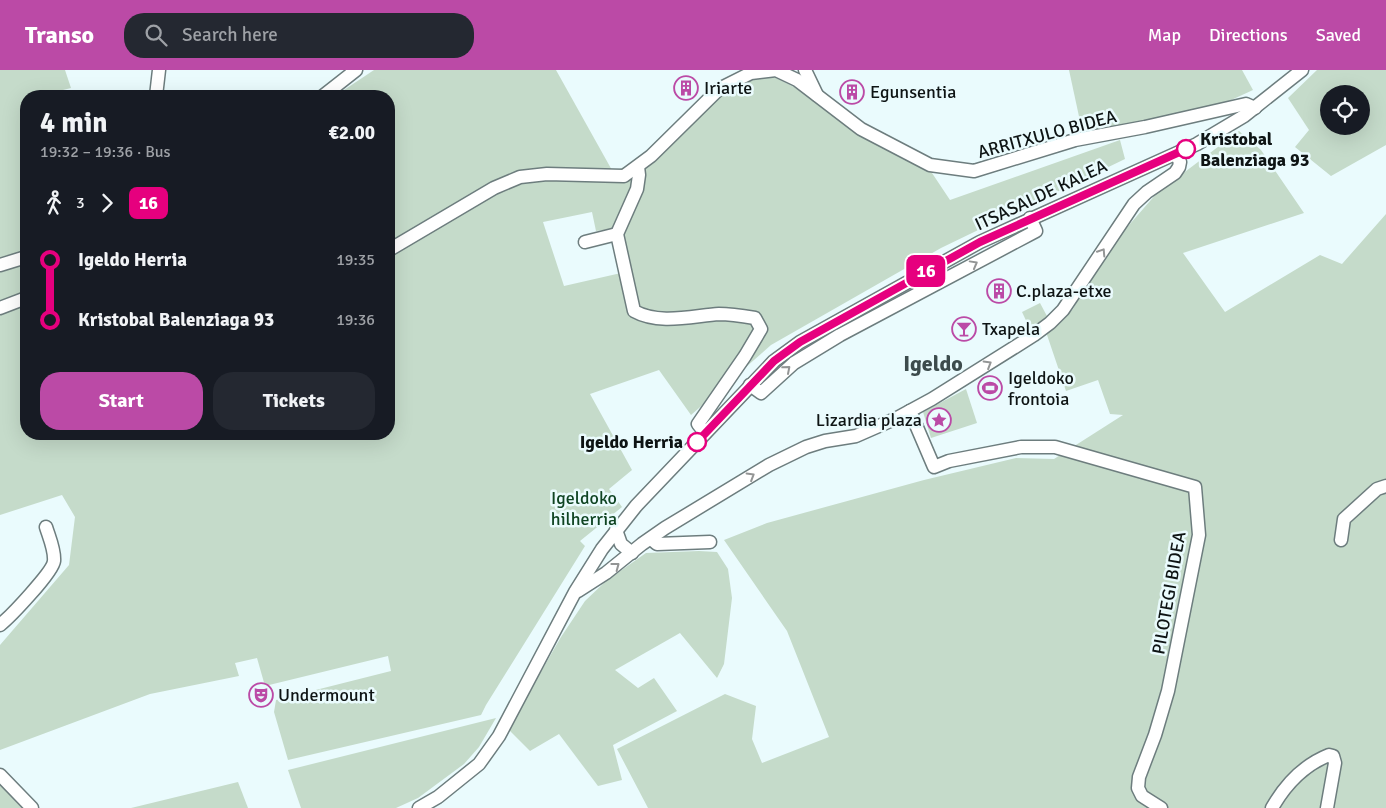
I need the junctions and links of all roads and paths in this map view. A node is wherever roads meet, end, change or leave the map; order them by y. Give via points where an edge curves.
1 (159, 70) edge
2 (356, 70) edge
3 (805, 70) edge
4 (1298, 72) edge
5 (738, 74) edge
6 (157, 90) edge
7 (331, 90) edge
8 (817, 95) junction
9 (1255, 108) junction
10 (1176, 154) junction
11 (638, 167) junction
12 (617, 234) junction
13 (585, 242) dead end
14 (395, 246) edge
15 (20, 258) edge
16 (0, 265) edge
17 (20, 300) edge
18 (0, 308) edge
19 (910, 411) junction
20 (705, 433) junction
21 (1386, 486) edge
22 (46, 527) dead end
23 (616, 530) junction
24 (651, 538) junction
25 (1341, 540) dead end
26 (710, 542) dead end
27 (632, 553) junction
28 (575, 592) junction
29 (0, 626) edge
30 (0, 775) edge
31 (32, 808) edge
32 (419, 808) edge
33 (1161, 808) edge
34 (1272, 808) edge
35 (1327, 808) edge

1 - 6 street
2 - 7 street
3 - 8 street
4 - 9 street, ITSASALDE KALEA
5 - 8 street, ARRITXULO BIDEA via 776,70
5 - 11 street, ARRITXULO BIDEA
8 - 9 street, ARRITXULO BIDEA via 861,129 930,165 974,171 1075,140 1246,104
9 - 10 street, ITSASALDE KALEA
19 -> 10 street via 1018,345 1063,310 1134,204 1179,167
10 - 20 street, ITSASALDE KALEA via 980,242 800,342 774,361
11 - 12 street via 637,189
11 - 14 street, ARRITXULO BIDEA via 624,176 547,174 520,177 494,188
12 - 13 street
12 - 20 street via 634,311 655,318 742,315 754,318 761,329 698,424
15 - 16 street
17 - 18 street
24 -> 19 street via 792,452 856,436
19 - 33 street, PILOTEGI BIDEA via 934,467 1021,447 1056,447 1195,487 1200,535 1168,691 1156,735 1139,777 1138,788 1142,796
20 - 23 street, ITSASALDE KALEA
21 - 25 street via 1344,519
22 - 29 street via 54,553 53,566
23 - 27 street via 621,544
23 - 28 street, ITSASALDE KALEA
24 - 26 street via 657,544
24 - 27 street
28 -> 27 street
28 - 32 street, ITSASALDE KALEA via 499,736 479,764
30 - 31 street
34 - 35 street via 1281,792 1297,776 1329,755 1333,756 1335,763

